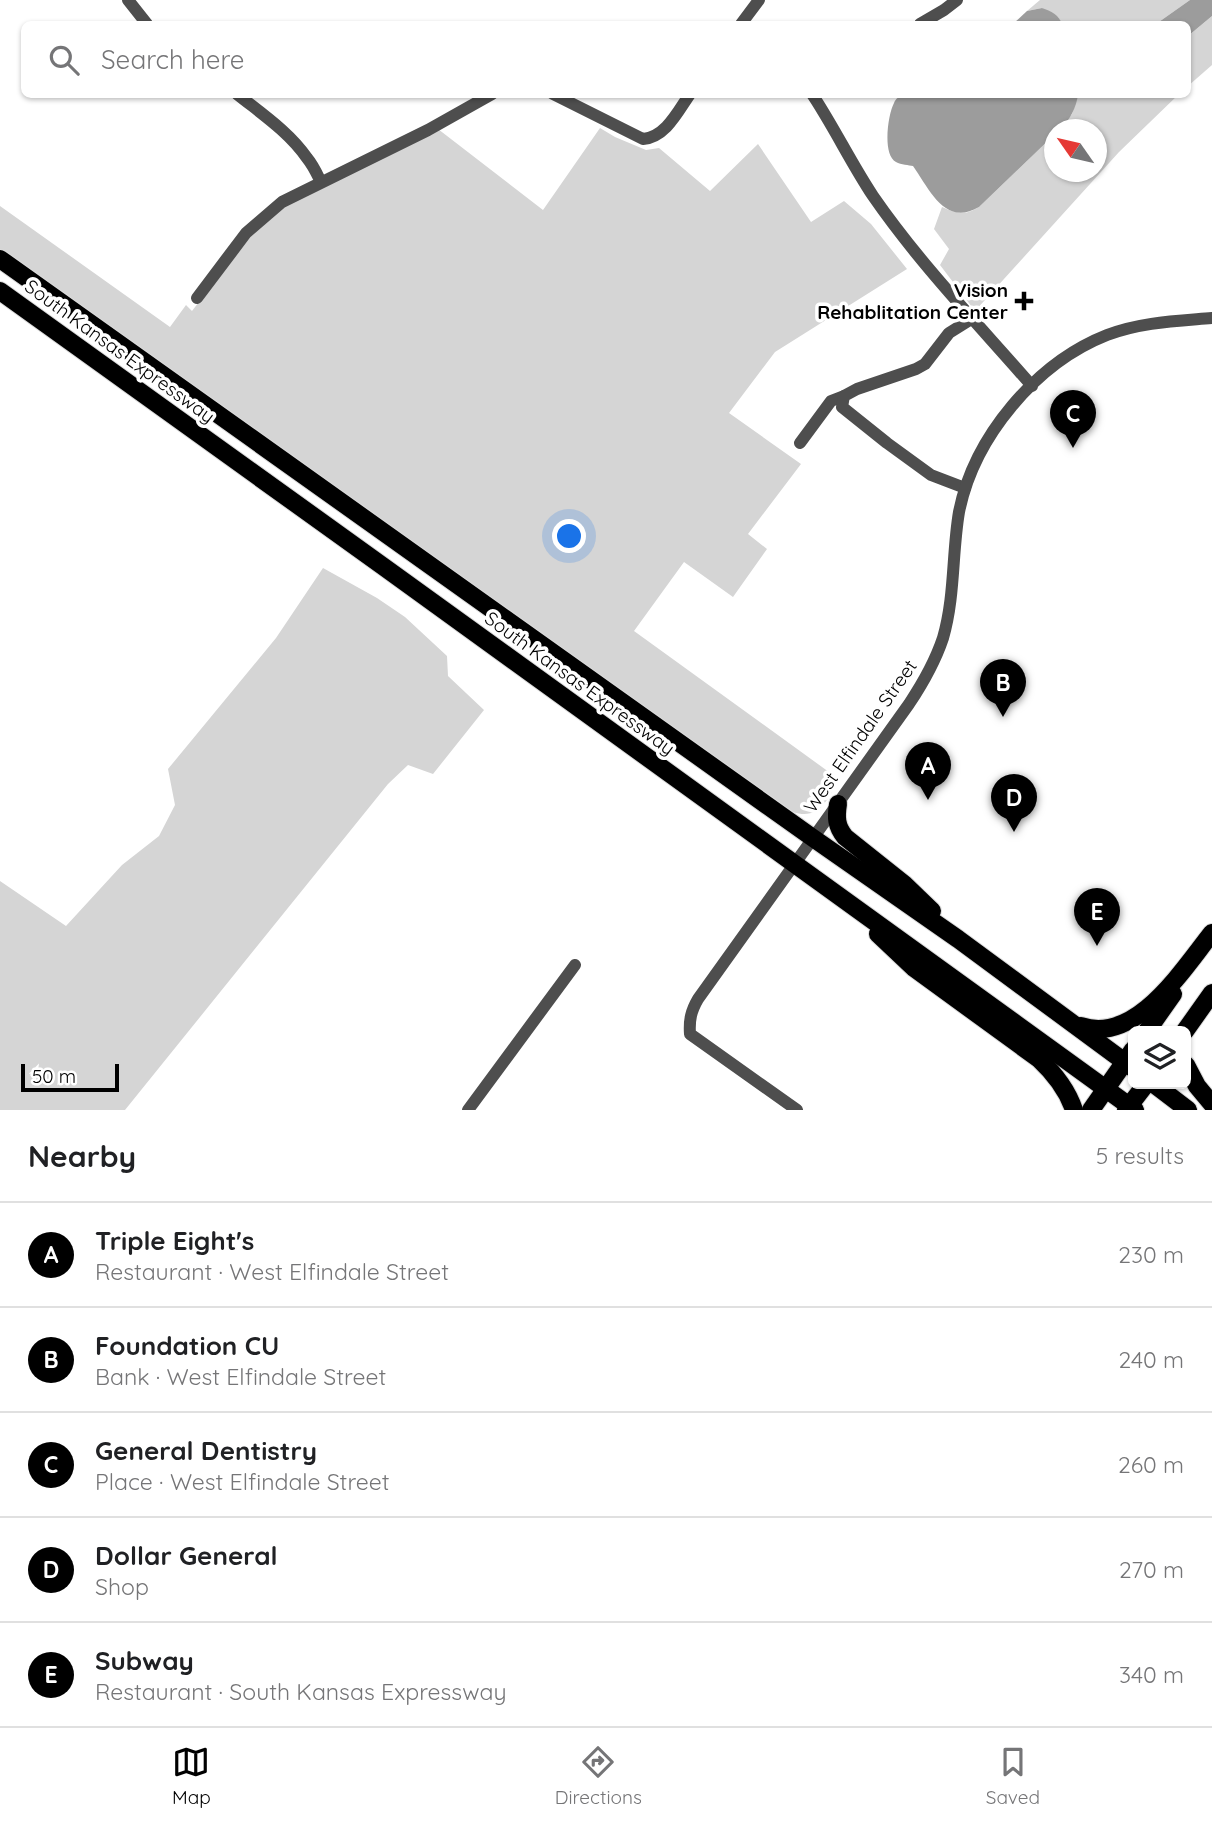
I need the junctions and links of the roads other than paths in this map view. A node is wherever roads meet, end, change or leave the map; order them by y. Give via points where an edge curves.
1 (128, 0) edge
2 (759, 0) edge
3 (957, 0) edge
4 (145, 21) edge
5 (743, 21) edge
6 (925, 21) edge
7 (242, 98) edge
8 (485, 98) edge
9 (561, 98) edge
10 (687, 98) edge
11 (814, 98) edge
12 (321, 182) junction
13 (0, 259) edge
14 (0, 291) edge
15 (197, 298) dead end
16 (973, 318) junction
17 (1212, 318) edge
18 (1032, 386) junction
19 (844, 396) junction
20 (800, 443) dead end
21 (965, 488) junction
22 (838, 804) junction
23 (813, 838) junction
24 (795, 863) junction
25 (844, 899) junction
26 (1212, 933) edge
27 (958, 939) junction
28 (1212, 940) edge
29 (575, 965) dead end
30 (1212, 993) edge
31 (1074, 1024) junction
32 (1189, 1025) edge
33 (1151, 1026) edge
34 (1128, 1058) edge
35 (1128, 1063) edge
36 (1191, 1075) edge
37 (1106, 1089) junction
38 (1143, 1089) edge
39 (1161, 1089) edge
40 (1212, 1104) edge
41 (1130, 1109) edge
42 (468, 1110) edge
43 (796, 1110) edge
44 (1074, 1110) edge
45 (1091, 1110) edge
46 (1188, 1110) edge

1 - 4 street
2 - 5 street
3 - 6 street
7 - 12 street via 295,142
8 - 12 street
9 - 10 street via 643,139 661,132
11 - 16 street via 872,194
12 - 15 street via 282,202 246,233
13 - 23 main road, South Kansas Expressway
14 - 24 main road, South Kansas Expressway
16 - 18 street
16 - 19 street via 949,333 925,364
17 - 18 street, West Elfindale Street via 1145,325 1108,335 1069,356
18 - 21 street, West Elfindale Street via 992,431
19 - 20 street via 831,401
19 - 21 street via 842,407 887,443 931,475
21 - 22 street, West Elfindale Street via 950,602 937,653 909,704
22 - 23 street, West Elfindale Street
22 - 27 main road via 837,823 845,837 904,884
23 - 24 street, West Elfindale Street
23 - 27 main road, South Kansas Expressway
24 - 25 main road, South Kansas Expressway
24 - 43 street, West Elfindale Street via 698,999 689,1021 690,1034
25 - 37 main road, South Kansas Expressway
25 - 44 main road via 914,968 1039,1059 1065,1089
26 - 31 main road via 1170,985 1137,1016 1108,1028
27 - 31 main road, South Kansas Expressway
28 - 33 main road
29 - 42 street
30 - 32 main road
31 - 34 main road, South Kansas Expressway
35 - 37 main road
36 - 40 main road
37 - 41 main road, South Kansas Expressway
37 - 45 main road
38 - 41 main road
39 - 46 main road

